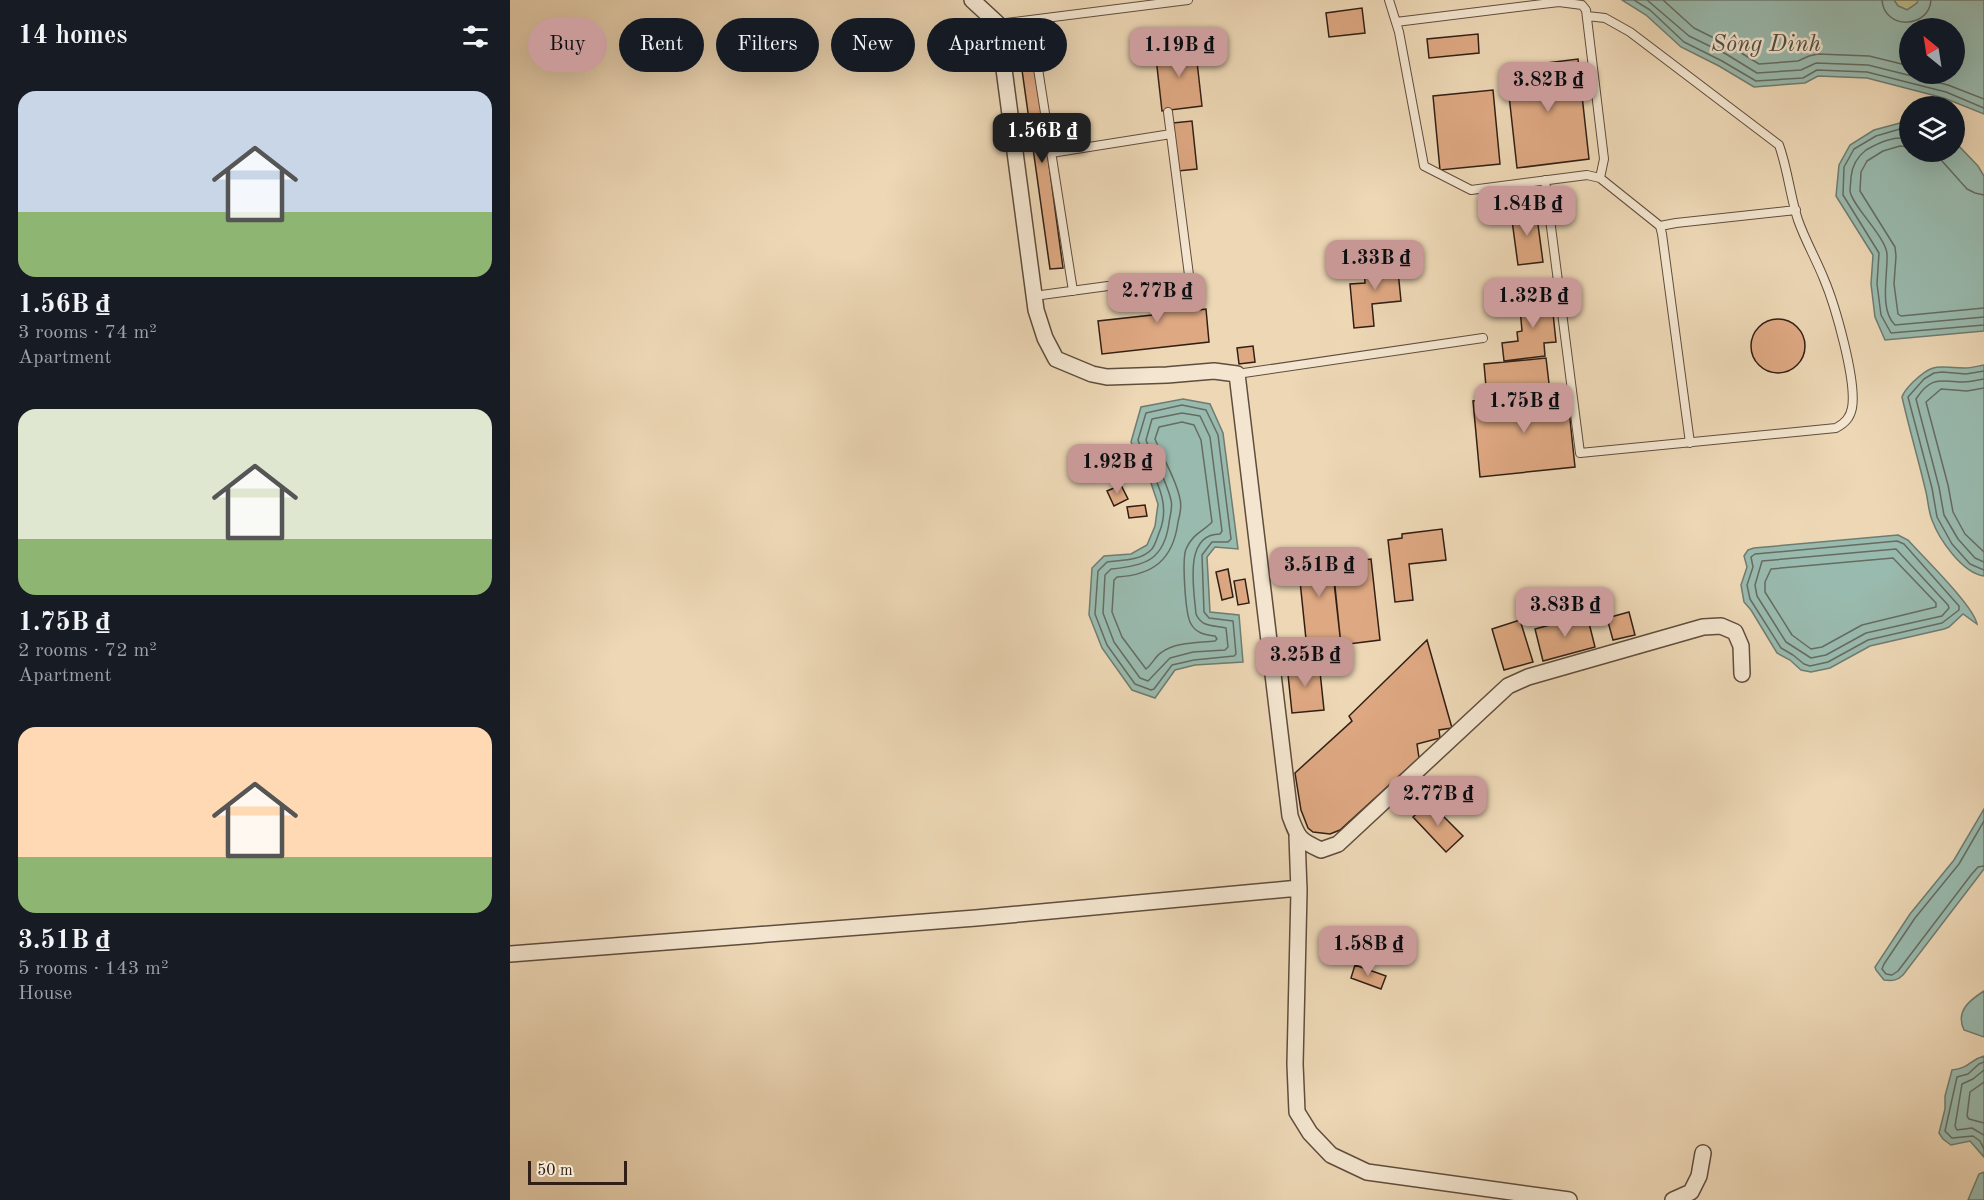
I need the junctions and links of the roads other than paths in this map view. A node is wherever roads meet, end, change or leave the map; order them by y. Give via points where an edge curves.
1 (972, 0) edge
2 (1188, 0) edge
3 (1389, 0) edge
4 (1587, 16) junction
5 (992, 18) edge
6 (1046, 18) edge
7 (1396, 22) junction
8 (1004, 72) edge
9 (1038, 72) edge
10 (1168, 112) dead end
11 (1171, 134) junction
12 (1051, 153) junction
13 (1600, 178) junction
14 (1545, 180) junction
15 (1796, 210) junction
16 (1660, 226) junction
17 (1190, 275) dead end
18 (1108, 286) dead end
19 (1073, 291) junction
20 (1034, 296) junction
21 (1484, 338) dead end
22 (1237, 374) junction
23 (1689, 443) junction
24 (1742, 674) dead end
25 (1297, 836) junction
26 (1299, 888) junction
27 (510, 954) edge
28 (1703, 1153) dead end
29 (1569, 1200) edge
30 (1673, 1200) edge

1 - 5 street
2 - 6 lane
3 - 7 lane
4 - 7 lane via 1582,5 1560,2
4 - 13 lane via 1604,159
4 - 15 lane via 1605,18 1630,32 1779,145
7 - 14 lane via 1424,166 1472,190
8 - 20 street
9 - 12 lane
10 - 11 lane
11 - 12 lane
11 - 17 lane
12 - 19 lane
13 - 14 lane via 1587,175
13 - 16 lane
14 - 23 lane via 1580,453
15 - 16 lane
15 - 23 lane via 1837,315 1852,382 1849,418 1836,429
16 - 23 lane
18 - 19 lane
19 - 20 lane
20 - 22 street via 1045,338 1056,359 1079,370 1107,377 1214,371
21 - 22 lane
22 - 25 street via 1290,816
24 - 25 street via 1741,646 1735,632 1721,626 1702,627 1528,677 1508,686 1338,844 1321,850
25 - 26 street
26 - 27 street
26 - 29 street via 1294,1064 1297,1112 1310,1133 1331,1155 1367,1172
28 - 30 street via 1691,1192

